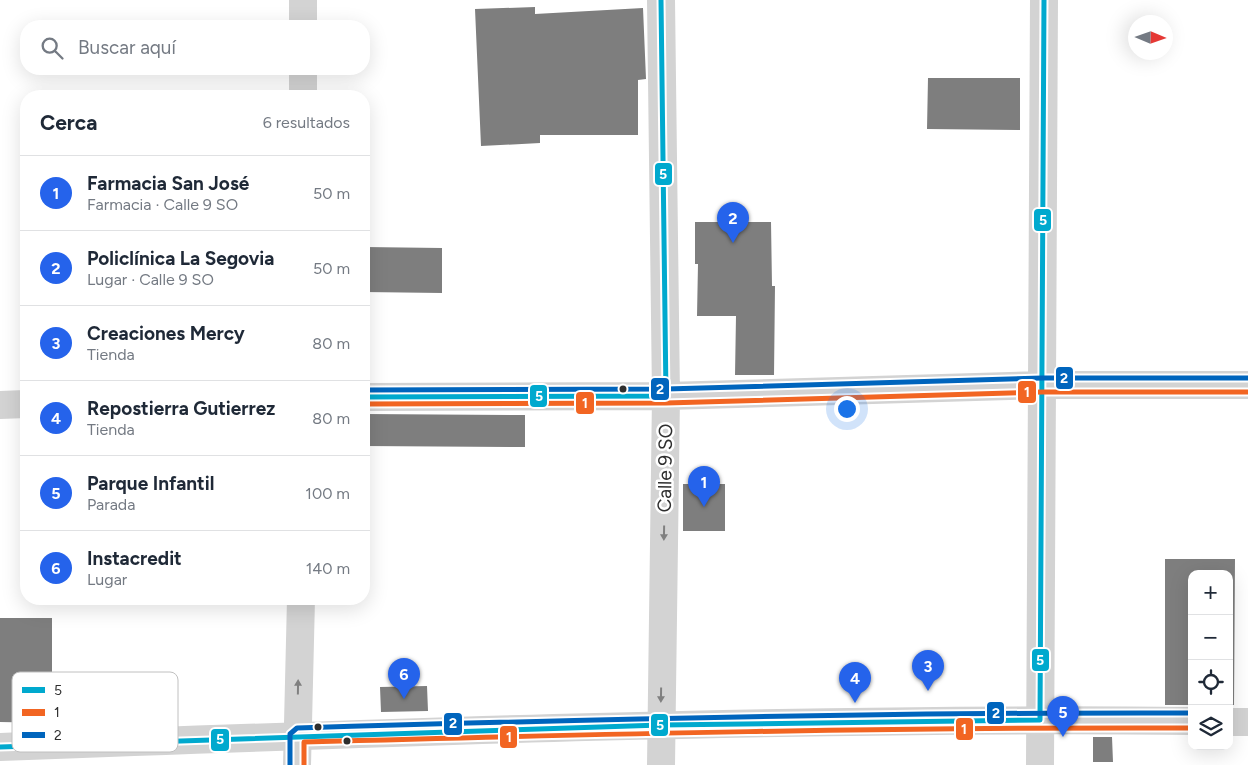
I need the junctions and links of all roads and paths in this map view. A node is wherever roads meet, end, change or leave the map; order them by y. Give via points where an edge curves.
1 (303, 0) edge
2 (661, 0) edge
3 (1044, 0) edge
4 (303, 20) edge
5 (303, 75) edge
6 (303, 90) edge
7 (1042, 385) junction
8 (1248, 385) edge
9 (370, 396) edge
10 (666, 396) junction
11 (20, 404) edge
12 (0, 405) edge
13 (301, 605) edge
14 (1040, 720) junction
15 (1188, 721) edge
16 (1233, 722) edge
17 (1248, 722) edge
18 (661, 726) junction
19 (297, 735) junction
20 (178, 739) edge
21 (297, 765) edge
22 (661, 765) edge
23 (1040, 765) edge

1 - 4 street
2 - 10 street, Calle 9 SO
3 - 7 street
5 - 6 street
7 - 8 street
7 - 10 street
7 - 14 street
9 - 10 street
10 -> 18 street, Calle 9 SO
11 - 12 street
19 -> 13 street
14 - 15 street
14 - 18 street
14 - 23 street
16 - 17 street
18 - 19 street
18 - 22 street, Calle 9 SO
19 - 20 street
19 - 21 street

